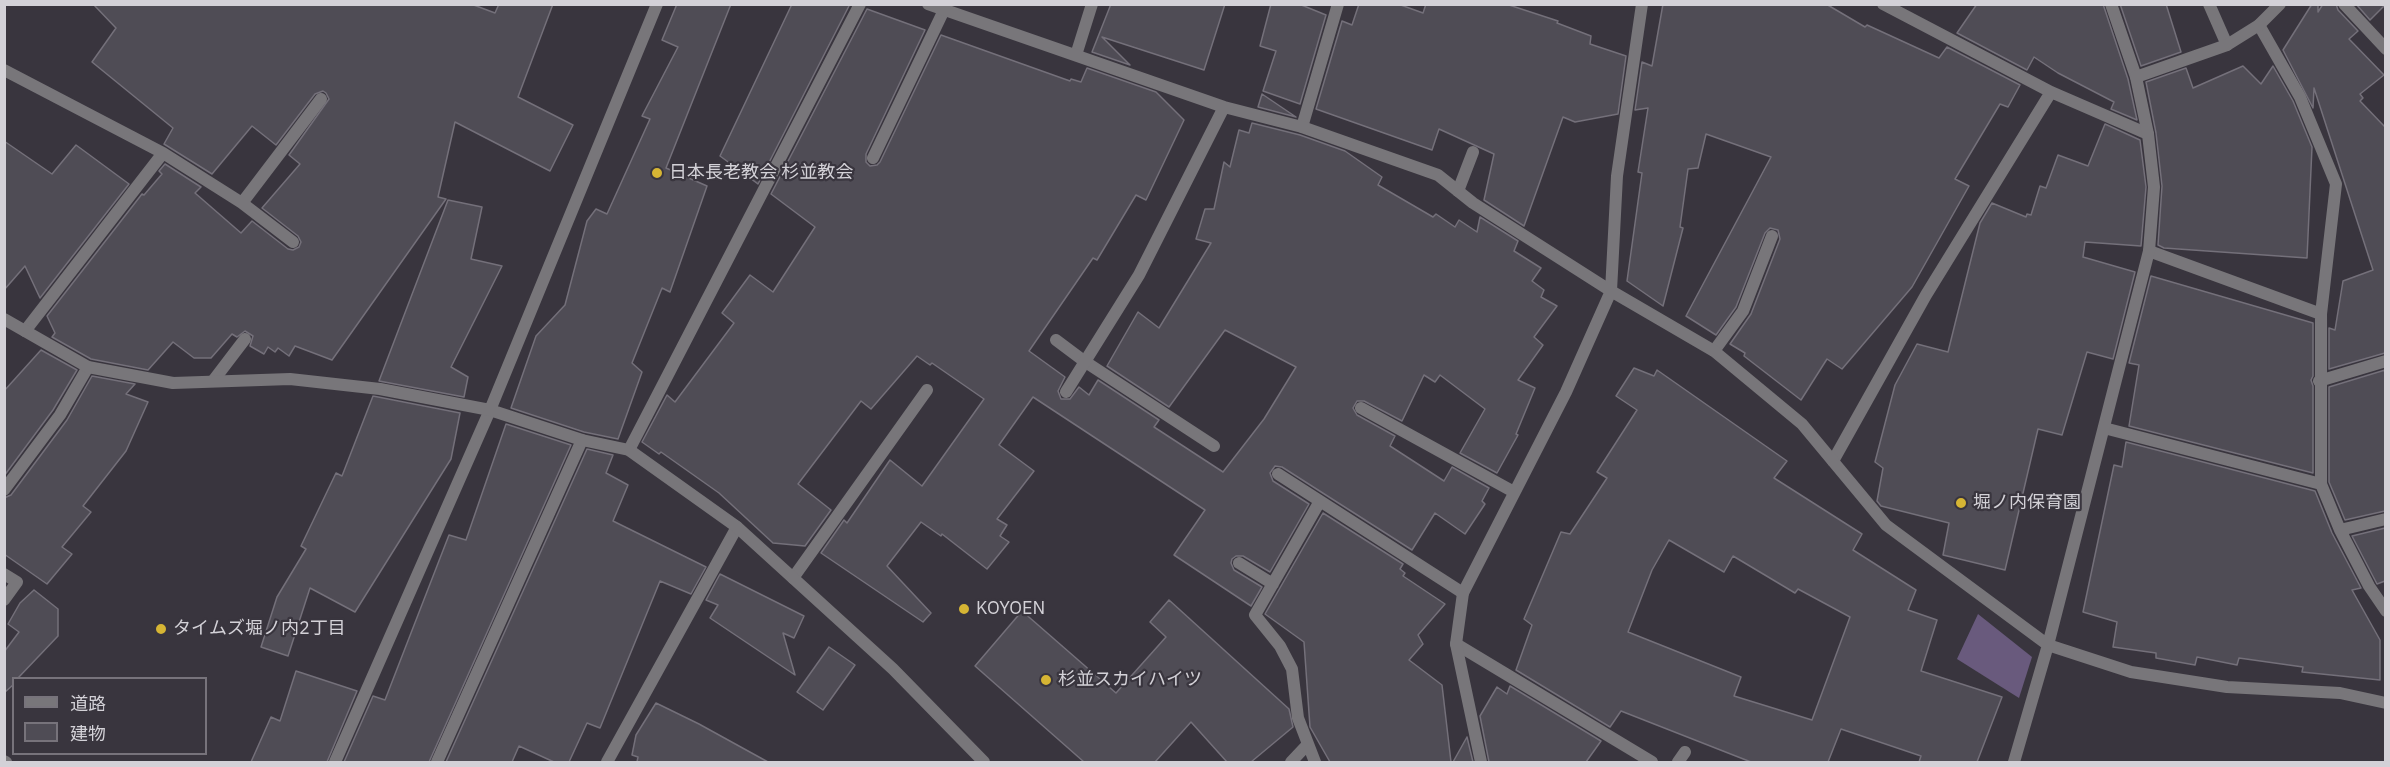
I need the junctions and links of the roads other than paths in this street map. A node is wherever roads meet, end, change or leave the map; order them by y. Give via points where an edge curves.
1 (657, 4) edge
2 (860, 4) edge
3 (928, 4) edge
4 (1092, 4) edge
5 (1338, 4) edge
6 (1642, 4) edge
7 (1883, 4) edge
8 (2110, 4) edge
9 (2209, 4) edge
10 (2280, 4) edge
11 (2344, 4) edge
12 (944, 10) junction
13 (2259, 26) junction
14 (2228, 45) junction
15 (2385, 49) edge
16 (1076, 56) junction
17 (4, 70) edge
18 (2136, 77) junction
19 (2051, 92) junction
20 (321, 99) dead end
21 (1224, 107) junction
22 (1302, 127) junction
23 (2148, 134) junction
24 (1473, 152) dead end
25 (163, 153) junction
26 (873, 158) dead end
27 (1458, 191) junction
28 (242, 203) junction
29 (1772, 236) dead end
30 (293, 242) dead end
31 (2149, 251) junction
32 (1611, 291) junction
33 (2321, 314) junction
34 (4, 319) edge
35 (25, 331) junction
36 (245, 339) dead end
37 (1056, 340) dead end
38 (1714, 351) junction
39 (2385, 361) edge
40 (1084, 362) junction
41 (88, 367) junction
42 (213, 381) junction
43 (2319, 381) junction
44 (927, 390) dead end
45 (1066, 392) dead end
46 (1361, 408) dead end
47 (490, 410) junction
48 (2104, 428) junction
49 (582, 440) junction
50 (1214, 446) dead end
51 (629, 450) junction
52 (1833, 461) junction
53 (1278, 474) dead end
54 (2321, 484) junction
55 (4, 490) edge
56 (1514, 492) junction
57 (1320, 501) junction
58 (2385, 519) edge
59 (737, 528) junction
60 (2340, 530) junction
61 (1239, 563) dead end
62 (4, 573) edge
63 (793, 579) junction
64 (1273, 584) junction
65 (1463, 593) junction
66 (4, 600) edge
67 (2385, 611) edge
68 (1456, 644) junction
69 (2048, 645) junction
70 (2385, 703) edge
71 (1308, 744) junction
72 (335, 762) edge
73 (437, 762) edge
74 (607, 762) edge
75 (984, 762) edge
76 (1291, 762) edge
77 (1315, 762) edge
78 (1481, 762) edge
79 (1652, 762) edge
80 (2014, 762) edge

1 - 47 street
2 - 51 street
3 - 12 street
4 - 16 street
5 - 22 street
6 - 32 street via 1617,176
7 - 19 street
8 - 18 street
9 - 14 street
10 - 13 street
11 - 15 street
12 - 16 street
12 - 26 street
13 - 14 street
13 - 33 street via 2300,97 2336,184
14 - 18 street
16 - 21 street
17 - 25 street
18 - 23 street
19 - 23 street
19 - 52 street via 1926,295
20 - 28 street
21 - 22 street
21 - 40 street via 1139,274
22 - 27 street via 1438,175
23 - 31 street via 2154,187
24 - 27 street
25 - 28 street
25 - 35 street
27 - 32 street
28 - 30 street
29 - 38 street via 1743,311
31 - 33 street
31 - 48 street
32 - 38 street
32 - 56 street via 1566,392
33 - 43 street
34 - 35 street
35 - 41 street
36 - 42 street
37 - 40 street
38 - 52 street via 1802,424
39 - 43 street
40 - 45 street
40 - 50 street
41 - 42 street via 173,383
41 - 55 street via 60,415
42 - 47 street via 290,379 380,389
43 - 54 street
44 - 63 street
46 - 56 street
47 - 49 street
47 - 72 street
48 - 54 street
48 - 69 street
49 - 51 street
49 - 73 street
51 - 59 street
52 - 69 street via 1886,525
53 - 57 street
54 - 60 street
56 - 65 street
57 - 64 street
57 - 65 street
58 - 60 street
59 - 63 street
59 - 74 street
60 - 67 street
61 - 64 street
62 - 66 street via 17,582
63 - 75 street via 893,669
64 - 71 street via 1255,615 1280,646 1292,669 1298,718
65 - 68 street
68 - 78 street
68 - 79 street
69 - 70 street via 2131,672 2227,687 2340,693
69 - 80 street
71 - 76 street
71 - 77 street

